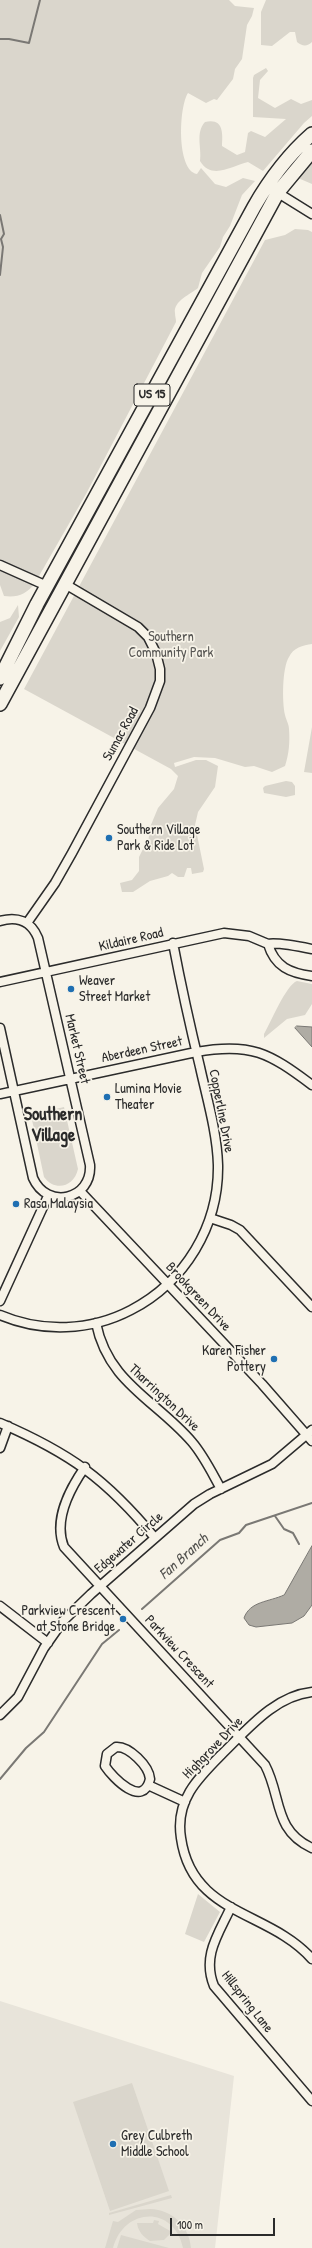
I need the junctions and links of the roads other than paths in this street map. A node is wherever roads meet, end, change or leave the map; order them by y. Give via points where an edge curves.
1 (312, 134) edge
2 (312, 151) edge
3 (266, 185) junction
4 (278, 192) junction
5 (312, 214) edge
6 (0, 566) edge
7 (65, 584) junction
8 (47, 586) junction
9 (0, 678) edge
10 (0, 704) edge
11 (0, 920) edge
12 (27, 923) junction
13 (173, 944) junction
14 (268, 944) junction
15 (312, 949) edge
16 (46, 972) junction
17 (312, 976) edge
18 (0, 982) edge
19 (0, 1028) edge
20 (196, 1052) junction
21 (70, 1079) junction
22 (312, 1085) edge
23 (14, 1090) junction
24 (0, 1094) edge
25 (80, 1191) junction
26 (48, 1196) junction
27 (210, 1218) junction
28 (168, 1284) junction
29 (0, 1301) edge
30 (312, 1307) edge
31 (0, 1315) edge
32 (96, 1323) junction
33 (4, 1424) edge
34 (310, 1432) edge
35 (312, 1441) edge
36 (0, 1448) edge
37 (84, 1467) junction
38 (221, 1489) junction
39 (155, 1538) junction
40 (99, 1586) junction
41 (0, 1606) edge
42 (48, 1643) junction
43 (312, 1692) edge
44 (0, 1715) edge
45 (240, 1737) junction
46 (148, 1785) junction
47 (185, 1802) junction
48 (312, 1848) edge
49 (231, 1907) junction
50 (312, 1959) edge
51 (312, 2101) edge

1 - 3 highway, US 15 via 287,158
2 - 4 highway, US 15
3 - 4 street
3 - 8 highway, US 15
4 - 5 street
4 - 7 highway, US 15
6 - 8 street
7 - 10 highway, US 15
7 - 12 street, Sumac Road via 138,626 156,652 160,681 150,708 79,840 55,883
8 - 9 highway, US 15
11 - 12 street via 16,918
12 - 16 street, Market Street via 38,938
13 - 14 street, Kildaire Road via 232,933 249,936
13 - 16 street, Kildaire Road
13 - 20 street, Copperline Drive
14 - 15 street, Kildaire Road via 273,942
14 - 17 street via 282,967 291,972
16 - 18 street, Kildaire Road
16 - 21 street, Market Street
19 - 23 street
20 - 21 street, Aberdeen Street
20 - 22 street, Aberdeen Street via 227,1048 255,1051 282,1063
20 - 27 street, Copperline Drive via 217,1157 216,1194
21 - 23 street, Aberdeen Street
21 - 25 street, Market Street via 90,1165 90,1174
23 - 24 street, Aberdeen Street
23 - 26 street via 33,1178 36,1185
25 - 26 street via 68,1197
25 - 28 street, Brookgreen Drive
26 - 29 street
27 - 28 street, Copperline Drive via 191,1258
27 - 30 street via 240,1230
28 - 32 street, Copperline Drive via 139,1306
28 - 34 street, Brookgreen Drive
31 - 32 street, Copperline Drive via 19,1322 48,1327
32 - 38 street, Tharrington Drive via 103,1350 114,1367 193,1442
33 - 36 street
33 - 37 street via 46,1443
34 - 35 street, Brookgreen Drive
34 - 38 street, Edgewater Circle via 272,1464
37 - 39 street via 121,1499
37 - 40 street, Parkview Crescent via 63,1512 59,1534 64,1547
38 - 39 street, Edgewater Circle via 194,1504
39 - 40 street, Edgewater Circle
40 - 42 street, Edgewater Circle via 63,1621
40 - 45 street, Parkview Crescent
41 - 42 street
42 - 44 street, Edgewater Circle via 18,1697
43 - 45 street, Highgrove Drive via 290,1698 270,1708
45 - 47 street, Highgrove Drive via 196,1780
45 - 48 street, Parkview Crescent via 269,1772 278,1809 285,1825 299,1840
46 - 46 street via 150,1779 147,1770 127,1750 116,1747 106,1754 105,1766 125,1787 136,1792
46 - 47 street
47 - 49 street, Highgrove Drive via 180,1833 188,1865 196,1880 211,1895
49 - 50 street, Highgrove Drive via 291,1939
49 - 51 street, Hillspring Lane via 211,1951 209,1973 214,1986

